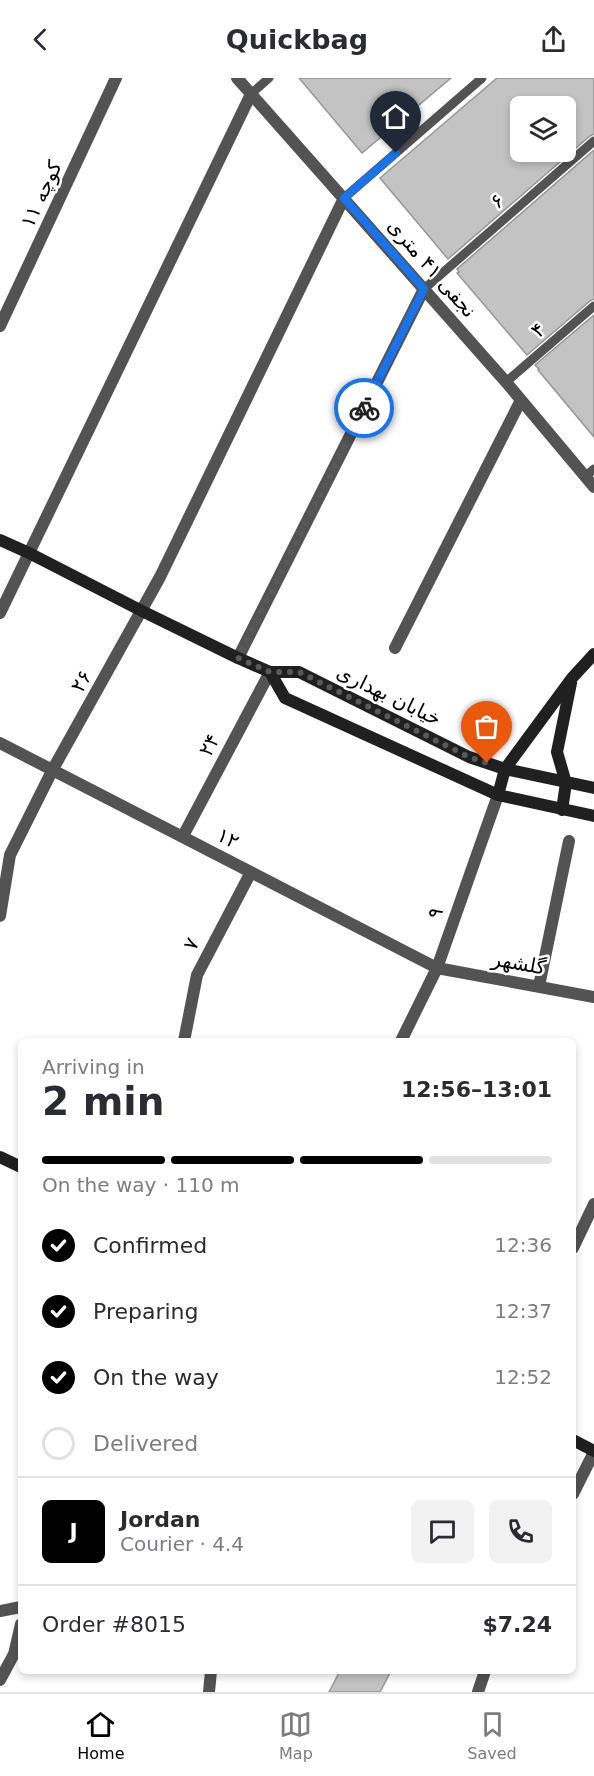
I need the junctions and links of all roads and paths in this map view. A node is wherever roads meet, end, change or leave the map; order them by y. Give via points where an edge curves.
1 (116, 78) edge
2 (237, 78) edge
3 (269, 78) edge
4 (482, 78) edge
5 (251, 94) junction
6 (594, 141) edge
7 (344, 198) junction
8 (424, 289) junction
9 (594, 306) edge
10 (0, 326) edge
11 (506, 382) junction
12 (521, 400) junction
13 (590, 473) edge
14 (594, 487) edge
15 (0, 540) edge
16 (29, 553) junction
17 (142, 611) junction
18 (0, 613) edge
19 (395, 648) dead end
20 (594, 654) edge
21 (238, 658) junction
22 (270, 672) junction
23 (572, 678) junction
24 (0, 743) edge
25 (53, 769) junction
26 (505, 770) junction
27 (566, 783) junction
28 (594, 788) edge
29 (498, 795) junction
30 (562, 810) junction
31 (594, 816) edge
32 (183, 836) junction
33 (569, 841) dead end
34 (251, 872) junction
35 (0, 916) edge
36 (437, 968) junction
37 (539, 986) junction
38 (594, 997) edge
39 (185, 1038) edge
40 (402, 1038) edge
41 (0, 1157) edge
42 (18, 1166) edge
43 (594, 1204) edge
44 (576, 1242) edge
45 (576, 1442) edge
46 (594, 1452) edge
47 (576, 1488) edge
48 (18, 1608) edge
49 (0, 1611) edge
50 (18, 1637) edge
51 (212, 1674) edge
52 (484, 1674) edge
53 (0, 1680) edge
54 (209, 1692) edge
55 (478, 1692) edge

1 - 10 street, کوچه ۱۱
2 - 5 street, نجفی ۴۱ متری
3 - 5 lane
4 - 7 lane
5 - 7 street, نجفی ۴۱ متری
5 - 16 street
6 - 8 lane, ۶
7 - 8 street, نجفی ۴۱ متری
7 - 17 street, ۲۶
8 - 11 street, نجفی ۴۱ متری
8 - 21 street
9 - 11 lane, ۴
11 - 12 street, نجفی ۴۱ متری
12 - 13 street, نجفی ۴۱ متری
12 - 19 street
13 - 14 street, نجفی ۴۱ متری
15 - 16 street, خیابان بهداری
16 - 17 street, خیابان بهداری
16 - 18 street
17 - 21 street, خیابان بهداری
17 - 25 street, ۲۶
20 - 23 street
21 - 22 street, خیابان بهداری
22 - 26 street, خیابان بهداری via 299,672 469,757
22 - 29 street via 285,698
22 - 32 street, ۲۴
23 - 26 street
23 - 27 street via 557,752
24 - 25 street, ۱۲
25 - 32 street, ۱۲
25 - 35 street, ۲۶ via 10,855
26 - 27 street, خیابان بهداری
26 - 29 street
27 - 28 street, خیابان بهداری
27 - 30 street
29 - 30 street
29 - 36 street, ۹
30 - 31 street
32 - 34 street, ۱۲
33 - 37 street
34 - 36 street, ۱۲
34 - 39 street, ۷ via 197,975
36 - 37 street, گلشهر
36 - 40 street, ۹
37 - 38 street, گلشهر
41 - 42 street
43 - 44 street
45 - 46 street
46 - 47 street
48 - 49 street
50 - 53 street
51 - 54 street
52 - 55 street

